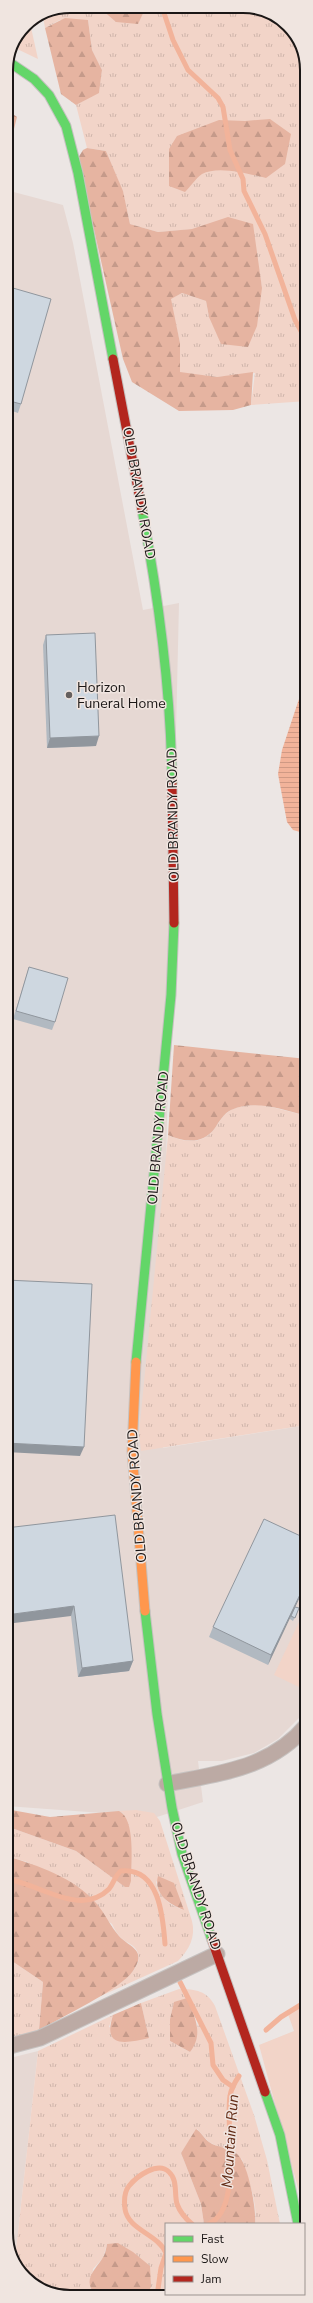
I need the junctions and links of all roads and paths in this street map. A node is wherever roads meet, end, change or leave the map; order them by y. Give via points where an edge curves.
1 (13, 65) edge
2 (300, 1732) edge
3 (166, 1784) junction
4 (217, 1954) junction
5 (13, 2045) edge
6 (298, 2223) edge

1 - 3 street, OLD BRANDY ROAD via 34,79 49,95 66,126 78,173 127,427 159,613 168,686 174,866 171,995 133,1392 132,1451 151,1673
2 - 3 street via 281,1750 257,1762
3 - 4 street, OLD BRANDY ROAD via 182,1854
4 - 5 street via 40,2038
4 - 6 street, OLD BRANDY ROAD via 280,2135

